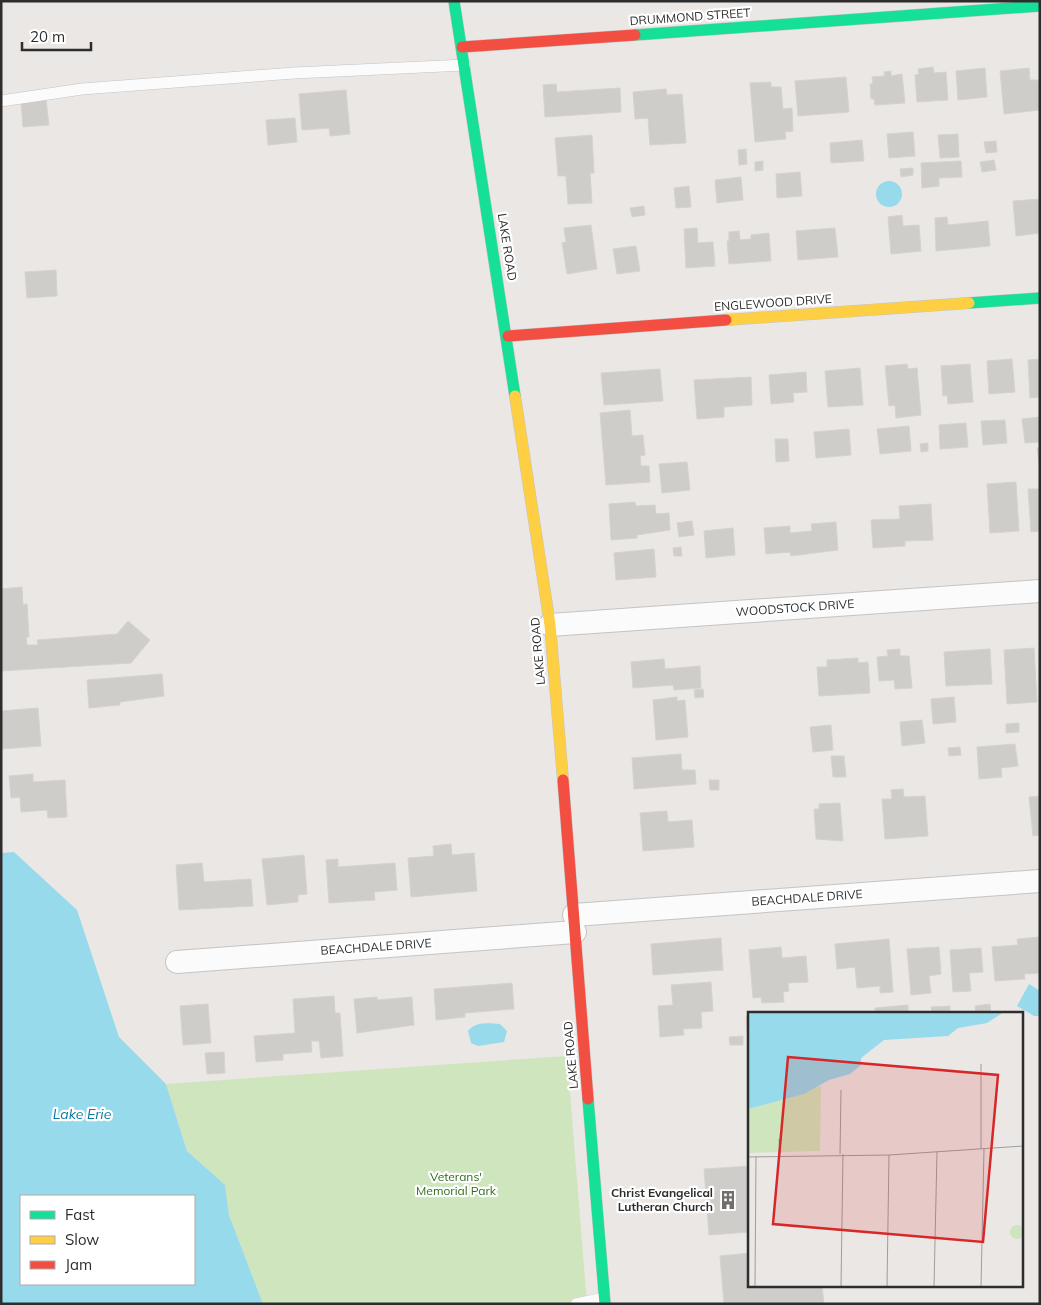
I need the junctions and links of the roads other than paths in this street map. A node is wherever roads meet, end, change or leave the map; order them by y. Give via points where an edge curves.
1 (454, 1) edge
2 (1040, 6) edge
3 (462, 47) junction
4 (465, 65) junction
5 (1, 101) edge
6 (1040, 298) edge
7 (508, 336) junction
8 (1040, 590) edge
9 (550, 625) junction
10 (1040, 881) edge
11 (575, 924) junction
12 (176, 962) dead end
13 (605, 1301) edge
14 (576, 1304) edge

1 - 3 main road, LAKE ROAD
2 - 3 main road, DRUMMOND STREET
3 - 4 main road, LAKE ROAD
4 - 5 lane via 294,73 48,92
4 - 7 main road, LAKE ROAD
6 - 7 main road, ENGLEWOOD DRIVE
7 - 9 main road, LAKE ROAD
8 - 9 street, WOODSTOCK DRIVE
9 - 11 main road, LAKE ROAD
10 - 11 street, BEACHDALE DRIVE
11 - 12 street, BEACHDALE DRIVE
11 - 13 main road, LAKE ROAD
13 - 14 lane

